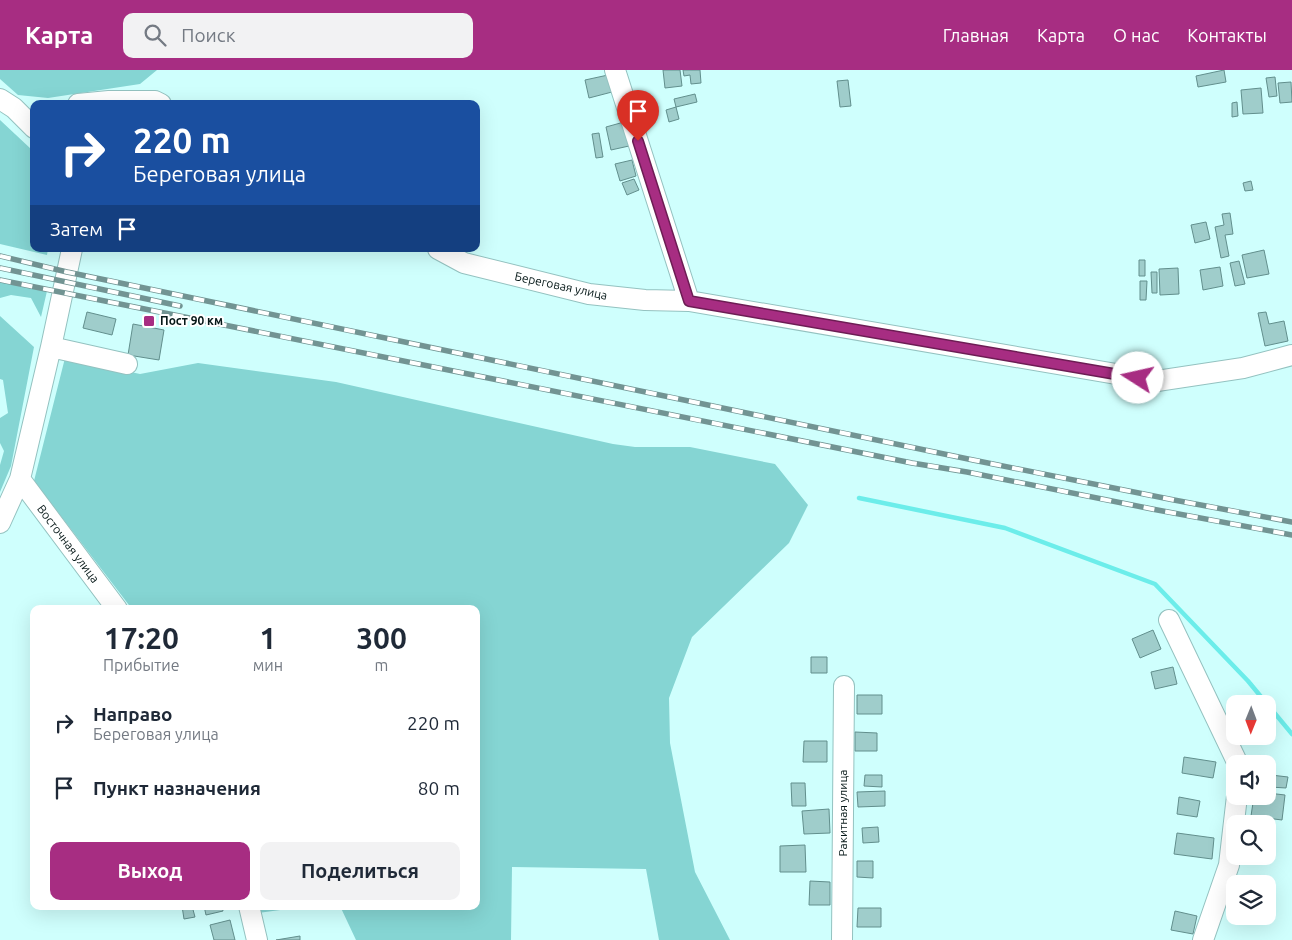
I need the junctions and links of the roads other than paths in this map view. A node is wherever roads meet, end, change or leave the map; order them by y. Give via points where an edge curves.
1 (615, 70) edge
2 (7, 103) edge
3 (30, 106) edge
4 (30, 124) edge
5 (71, 252) edge
6 (444, 252) edge
7 (689, 301) junction
8 (51, 347) junction
9 (1292, 355) edge
10 (127, 364) dead end
11 (20, 479) junction
12 (0, 523) edge
13 (114, 605) edge
14 (1169, 620) dead end
15 (844, 686) dead end
16 (1234, 755) edge
17 (1235, 805) edge
18 (250, 910) edge
19 (257, 940) edge
20 (842, 940) edge
21 (1203, 940) edge

1 - 7 street
2 - 3 street
2 - 4 street
5 - 8 street
6 - 7 street, Береговая улица via 464,263 589,294
7 - 9 street, Береговая улица via 1157,382 1243,368
8 - 10 street
8 - 11 street
11 - 12 street
11 - 13 street, Восточная улица
14 - 16 street
15 - 20 street, Ракитная улица
17 - 21 street via 1228,865
18 - 19 street

